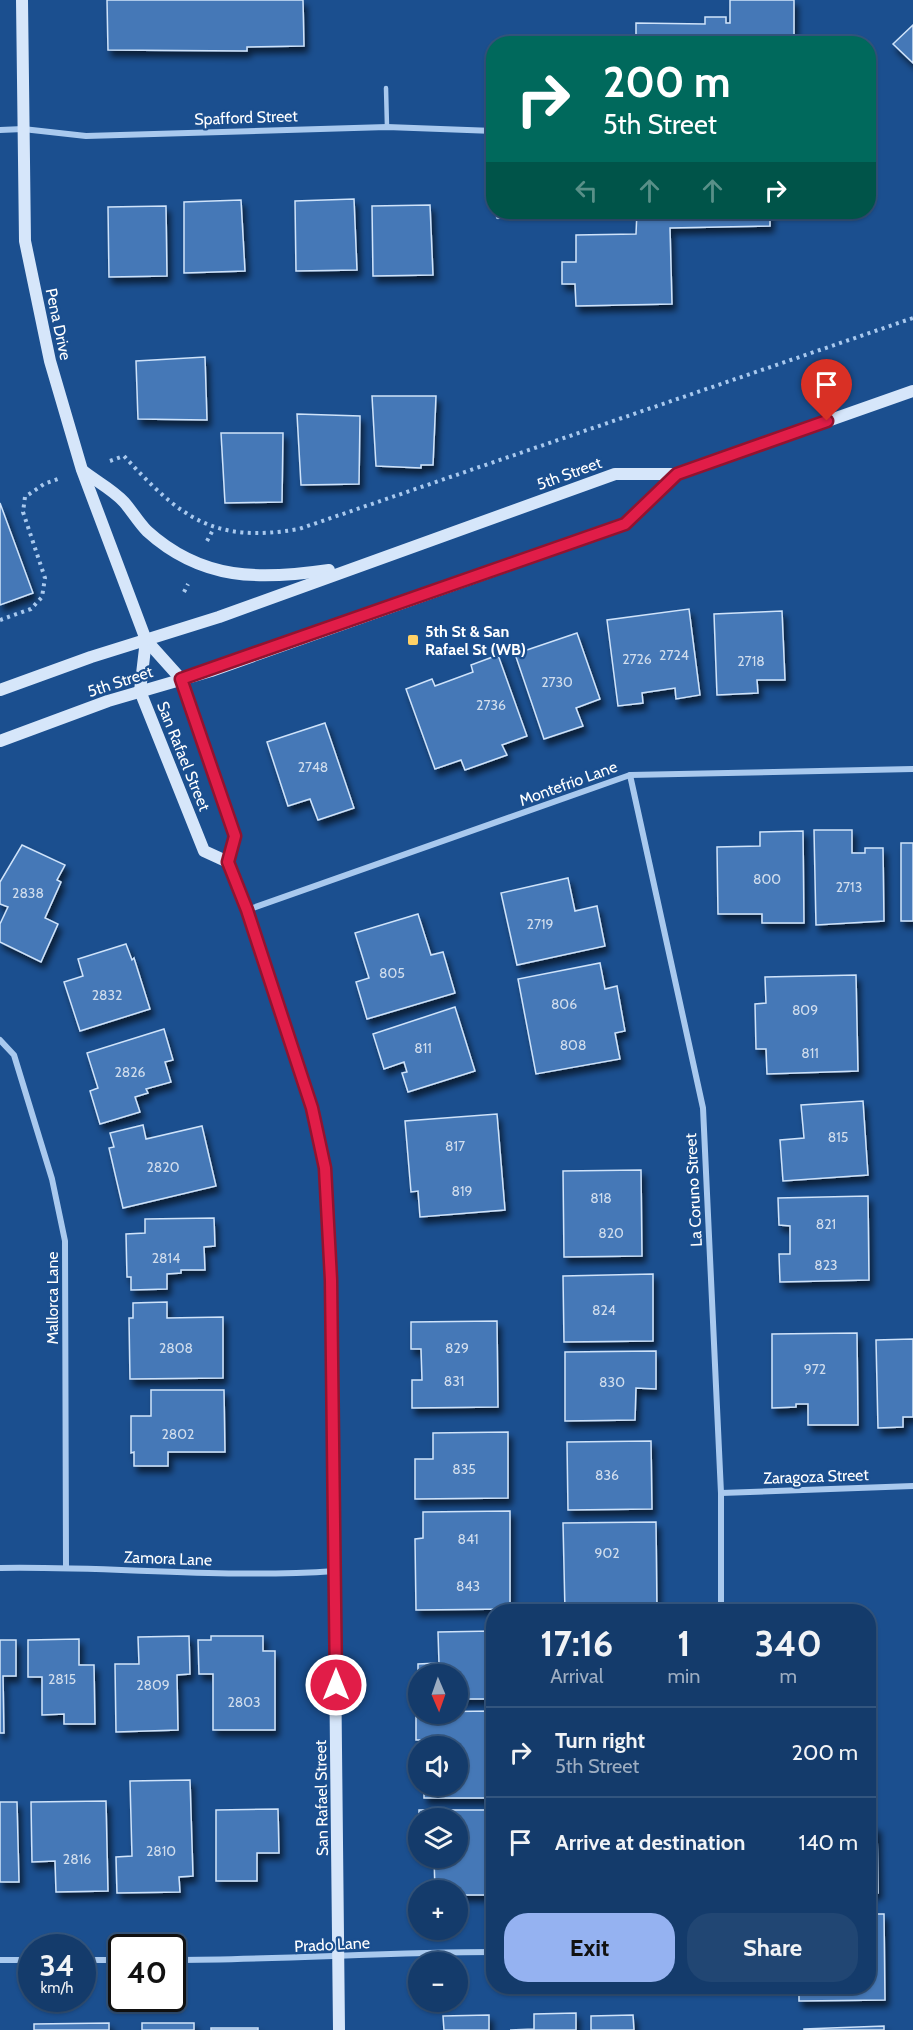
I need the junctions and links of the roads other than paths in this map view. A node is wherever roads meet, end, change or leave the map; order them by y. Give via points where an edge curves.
1 (22, 0) edge
2 (386, 88) dead end
3 (387, 128) junction
4 (23, 129) junction
5 (0, 130) edge
6 (486, 131) edge
7 (913, 391) edge
8 (82, 470) junction
9 (677, 474) junction
10 (352, 567) junction
11 (146, 640) junction
12 (181, 679) junction
13 (0, 690) edge
14 (140, 691) junction
15 (0, 741) edge
16 (913, 769) edge
17 (630, 775) junction
18 (228, 862) junction
19 (247, 910) junction
20 (0, 1041) edge
21 (913, 1486) edge
22 (721, 1493) junction
23 (66, 1567) junction
24 (0, 1568) edge
25 (335, 1571) junction
26 (721, 1604) edge
27 (486, 1952) edge
28 (339, 1957) junction
29 (0, 1959) edge
30 (18, 1960) edge
31 (186, 1960) edge
32 (339, 2030) edge

1 - 4 street, Pena Drive
2 - 3 lane
3 - 4 street, Spafford Street via 86,136
3 - 6 street, Spafford Street
4 - 5 street, Spafford Street
4 - 8 street, Pena Drive via 25,241 50,361
7 - 9 street, 5th Street
8 - 10 street via 123,501 145,529 167,548 197,564 229,574 266,577
8 - 11 street, Pena Drive
9 - 10 street, 5th Street via 615,474
9 - 12 street, 5th Street via 625,524
10 - 11 street, 5th Street
11 - 12 street, San Rafael Street
11 - 13 street, 5th Street
11 - 14 street, San Rafael Street
12 - 14 street, 5th Street
12 - 18 street, San Rafael Street via 235,836
14 - 15 street, 5th Street
14 - 18 street, San Rafael Street via 204,851
16 - 17 street, Montefrio Lane
17 - 19 street, Montefrio Lane
17 - 22 street, La Coruno Street via 703,1108
18 - 19 street, San Rafael Street
19 - 25 street, San Rafael Street via 312,1108 325,1168 331,1280
20 - 23 street, Mallorca Lane via 14,1055 52,1179 65,1241
21 - 22 street, Zaragoza Street
22 - 26 street, La Coruno Street
23 - 24 street, Zamora Lane
23 - 25 street, Zamora Lane via 272,1576
25 - 28 street, San Rafael Street
27 - 28 street, Prado Lane
28 - 31 street, Prado Lane
28 - 32 street, San Rafael Street
29 - 30 street

